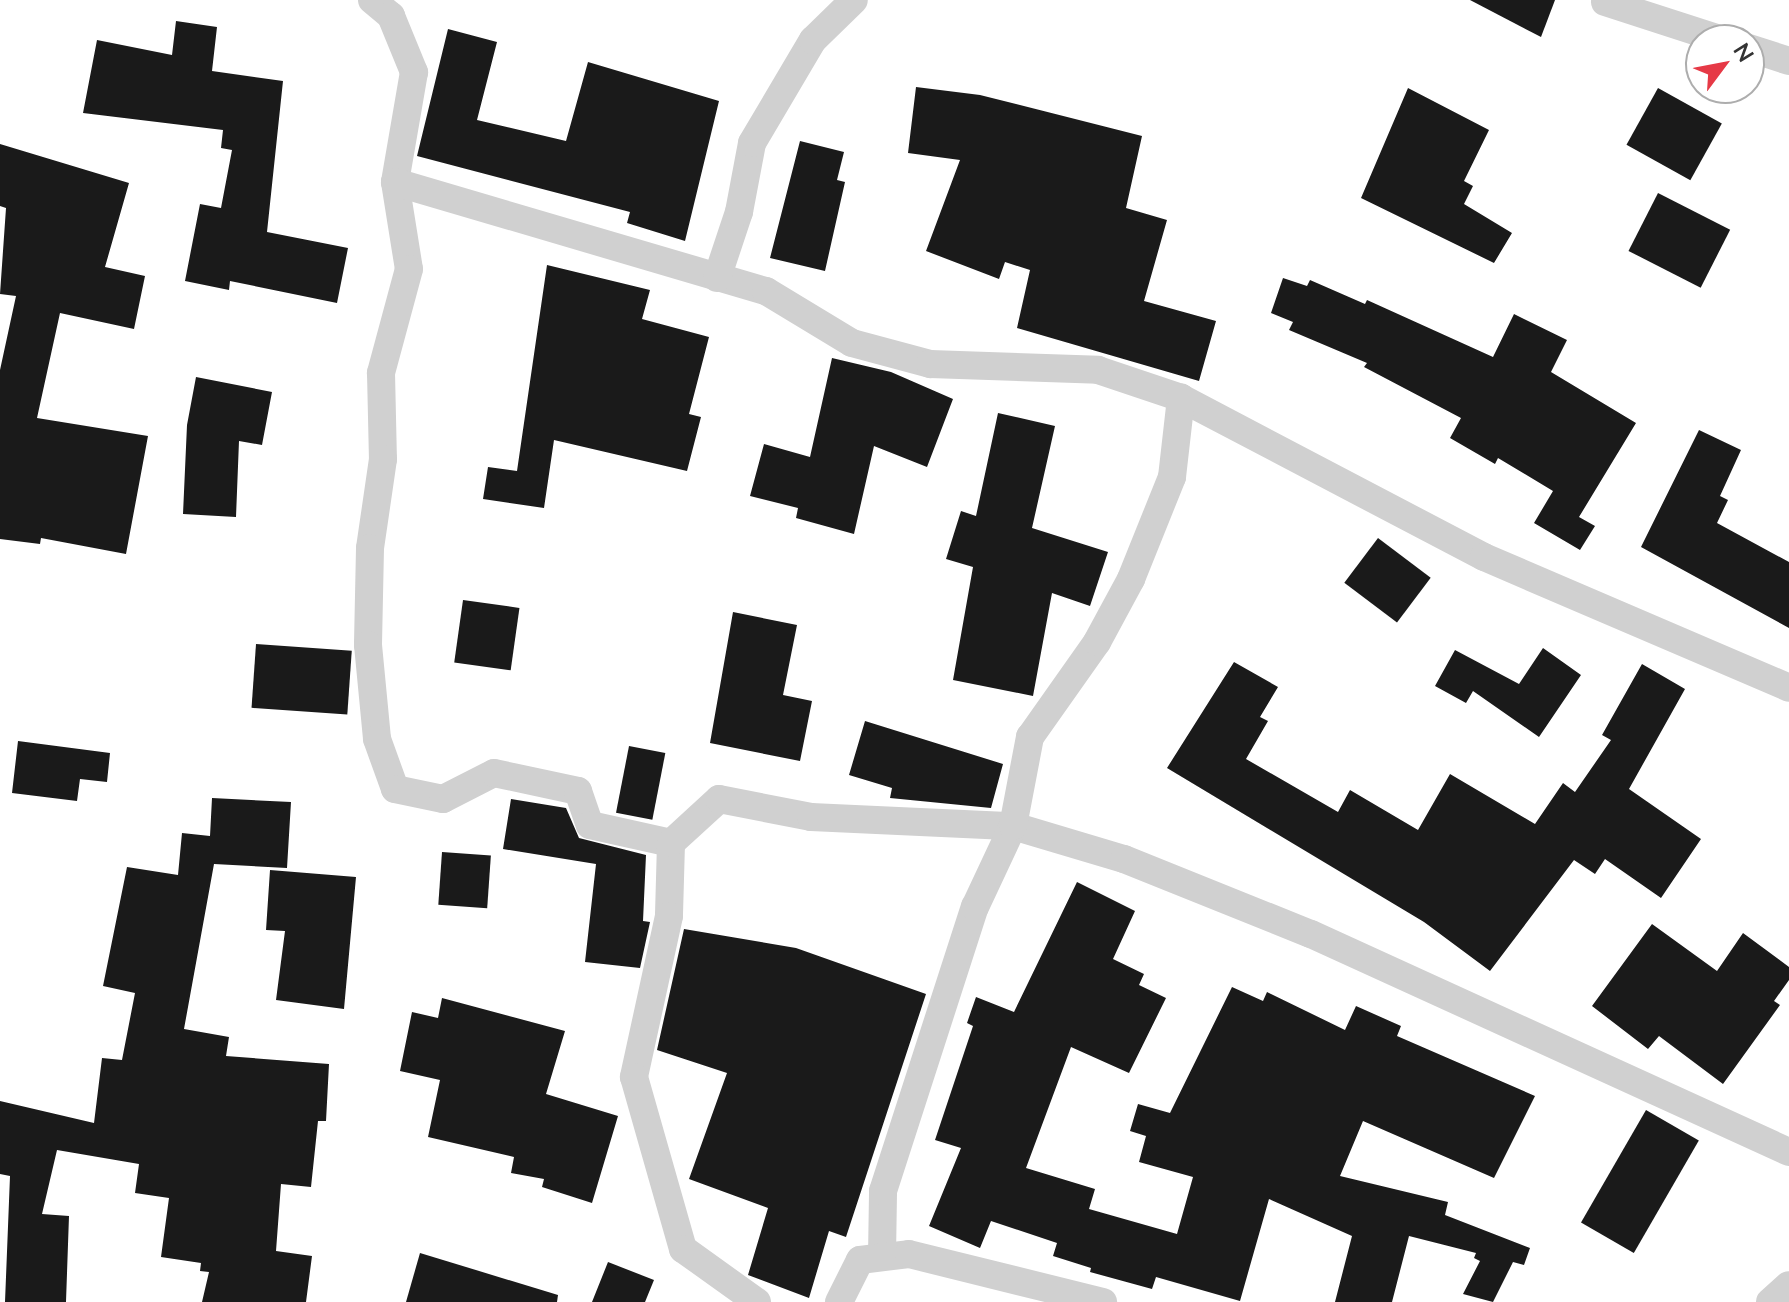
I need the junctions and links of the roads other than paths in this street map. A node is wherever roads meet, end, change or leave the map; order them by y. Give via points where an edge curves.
1 (372, 0) edge
2 (854, 0) edge
3 (1605, 2) dead end
4 (1685, 28) edge
5 (1765, 53) edge
6 (1789, 61) edge
7 (395, 182) junction
8 (717, 278) junction
9 (1181, 398) junction
10 (1789, 688) edge
11 (1013, 826) junction
12 (671, 843) junction
13 (1789, 1152) edge
14 (882, 1257) junction
15 (1789, 1285) edge
16 (757, 1302) edge
17 (839, 1302) edge
18 (1103, 1302) edge
19 (1770, 1302) edge

1 - 7 street via 391,16 414,72
2 - 8 street via 813,40 752,143 739,212
3 - 4 street
5 - 6 street
7 - 8 street
7 - 12 street via 409,269 381,373 383,459 370,548 368,645 377,739 395,789 443,799 494,773 578,791 590,825
8 - 9 street via 766,291 852,343 930,364 1098,370
9 - 10 street via 1484,557
9 - 11 street via 1172,477 1131,579 1097,642 1030,737
11 - 12 street via 811,817 719,799
11 - 13 street via 1124,859 1311,934
11 - 14 street via 975,907 883,1191
12 - 16 street via 669,916 634,1077 683,1249
14 - 17 street via 860,1260
14 - 18 street via 909,1254
15 - 19 street

